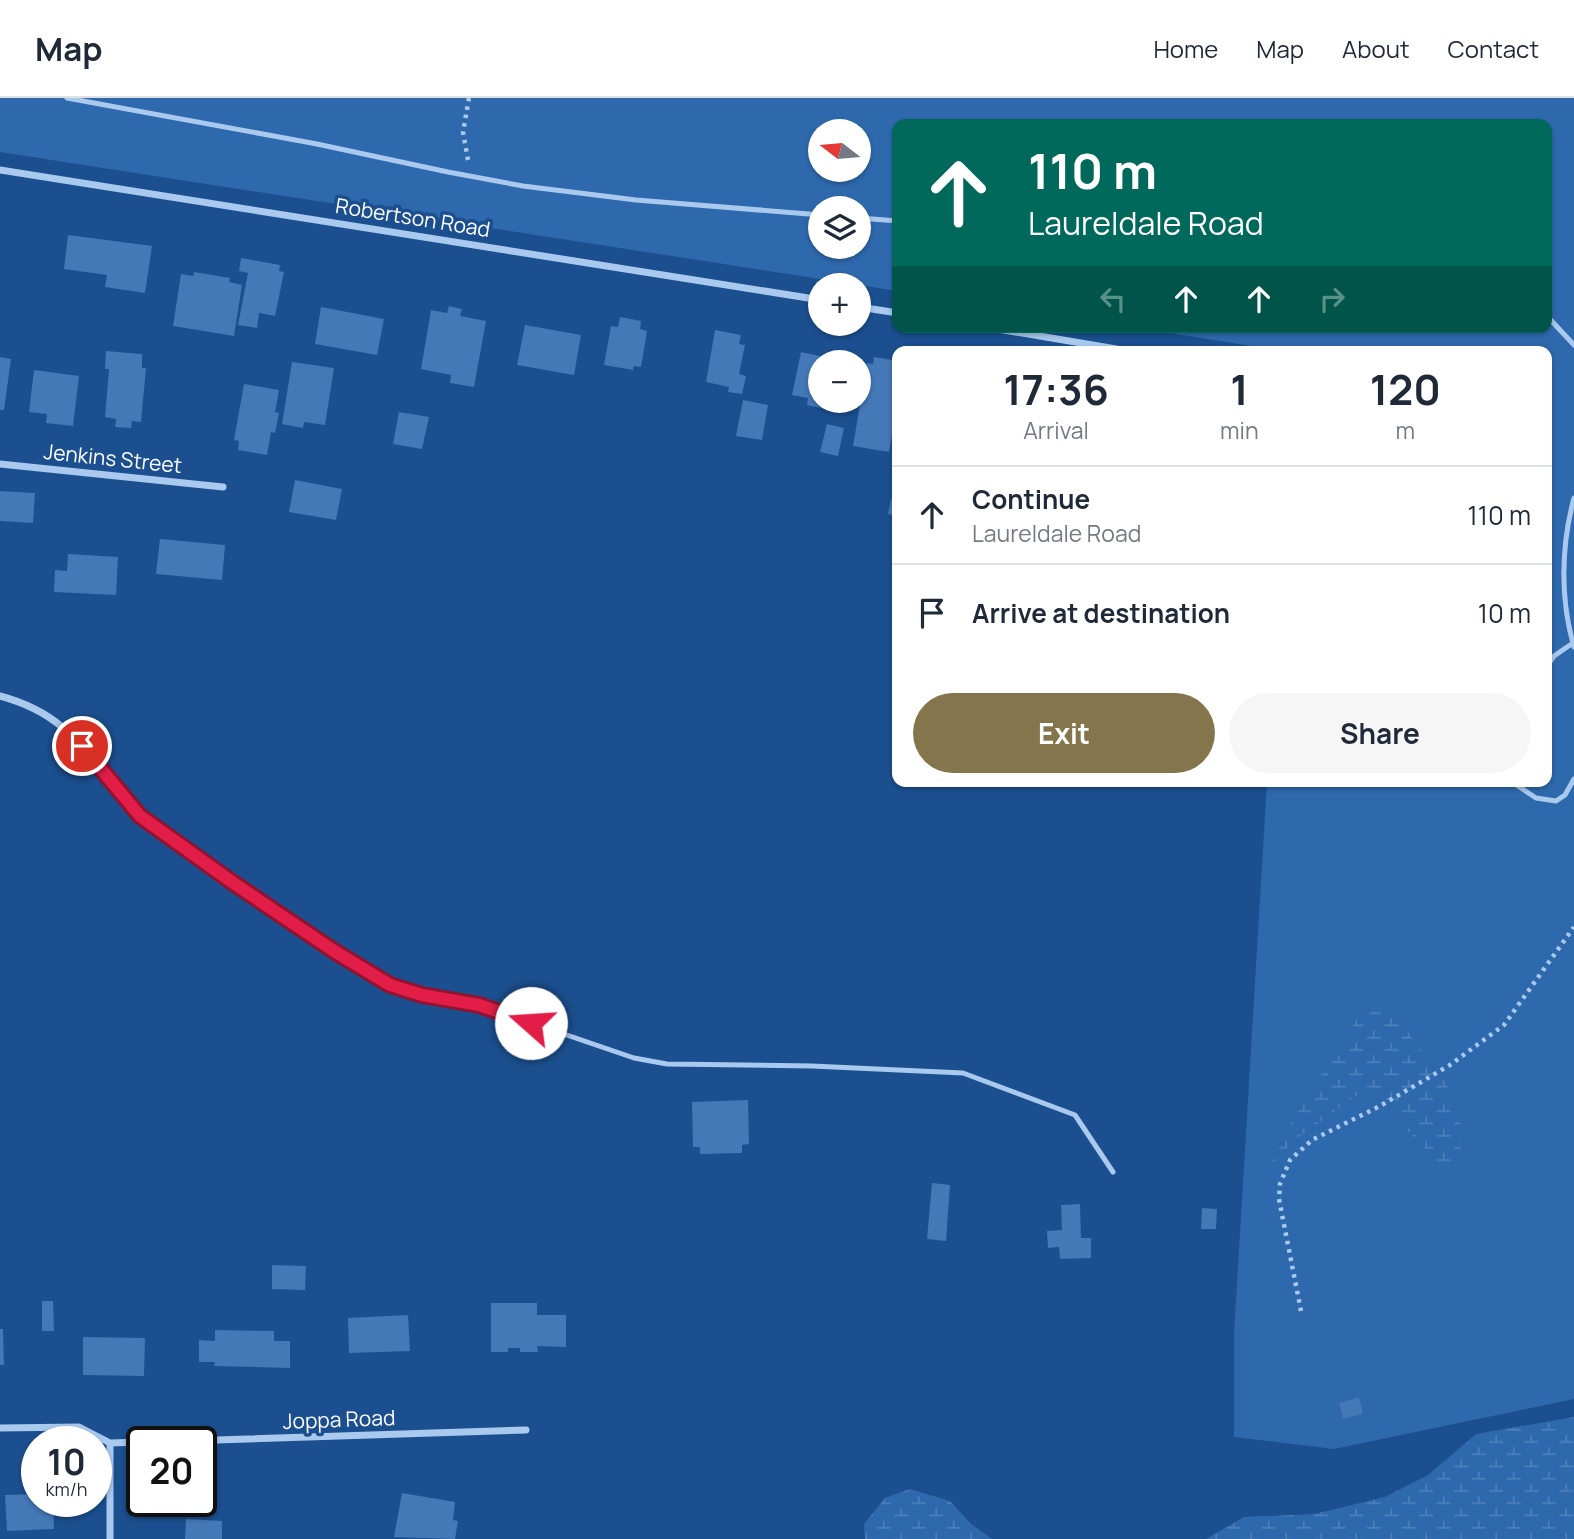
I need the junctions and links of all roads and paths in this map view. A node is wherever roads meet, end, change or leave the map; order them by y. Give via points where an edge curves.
1 (67, 98) edge
2 (469, 98) edge
3 (0, 170) edge
4 (474, 177) junction
5 (808, 214) edge
6 (871, 219) edge
7 (892, 221) edge
8 (808, 298) edge
9 (871, 309) edge
10 (892, 312) edge
11 (1552, 321) edge
12 (1022, 333) edge
13 (1574, 345) edge
14 (1098, 346) edge
15 (0, 464) edge
16 (223, 487) dead end
17 (1574, 498) edge
18 (1573, 645) edge
19 (1552, 659) edge
20 (0, 696) edge
21 (1574, 779) edge
22 (111, 782) joint
23 (1520, 787) edge
24 (1574, 927) edge
25 (1113, 1172) dead end
26 (1301, 1311) dead end
27 (0, 1428) edge
28 (21, 1428) edge
29 (526, 1430) dead end
30 (217, 1440) edge
31 (110, 1517) edge
32 (110, 1539) edge

1 - 4 lane
2 - 4 path via 463,132
3 - 8 street, Robertson Road
4 - 5 lane via 636,200
6 - 7 lane
9 - 10 street
11 - 13 lane
12 - 14 street
15 - 16 street, Jenkins Street
17 - 18 lane via 1564,550 1567,626
18 - 19 lane
20 - 22 street via 53,718
21 - 23 lane via 1556,801 1536,798
22 - 25 lane via 140,816 390,985 479,1005 634,1058 667,1064 963,1073 1075,1115
24 - 26 path via 1504,1025 1450,1065 1312,1140 1290,1160 1279,1199
27 - 28 street
29 - 30 street, Joppa Road
31 - 32 street

